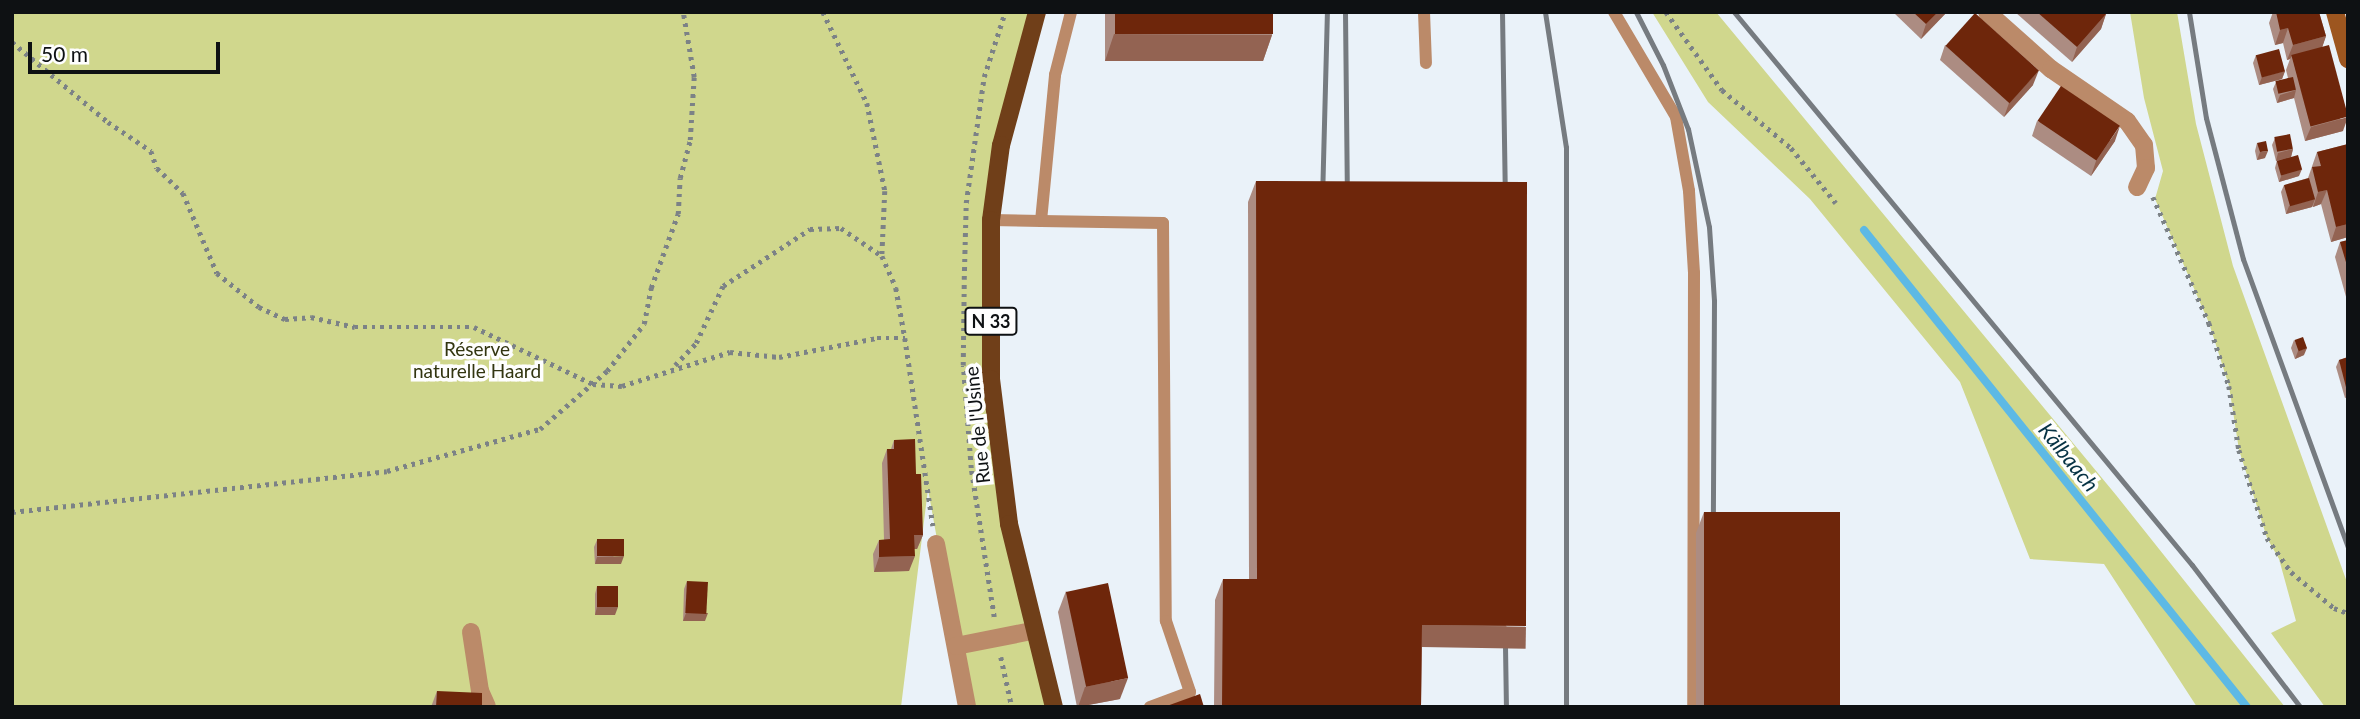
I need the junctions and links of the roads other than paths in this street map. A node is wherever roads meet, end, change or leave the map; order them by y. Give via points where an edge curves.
1 (1037, 12) edge
2 (1071, 12) edge
3 (1424, 12) edge
4 (1614, 12) edge
5 (1987, 12) edge
6 (2335, 12) edge
7 (2348, 59) edge
8 (1426, 63) dead end
9 (2137, 187) road end
10 (991, 220) junction
11 (1041, 221) junction
12 (936, 544) road end
13 (1032, 631) junction
14 (471, 632) dead end
15 (956, 646) junction
16 (487, 707) edge
17 (967, 707) edge
18 (1054, 707) edge
19 (1150, 707) edge
20 (1693, 707) edge

1 - 10 main road, Rue de l'Usine / N 33 via 1000,145
2 - 11 lane via 1055,75
3 - 8 lane
4 - 20 lane via 1676,117 1689,191 1694,273
5 - 9 street via 2051,69 2127,121 2144,145 2146,169
6 - 7 main road
10 - 11 lane
10 - 13 main road, Rue de l'Usine / N 33 via 990,379 1009,524
11 - 19 lane via 1163,223 1166,621 1190,692
12 - 15 street
13 - 15 street
13 - 18 main road, Rue de l'Usine / N 33
14 - 16 street via 480,691
15 - 17 street

